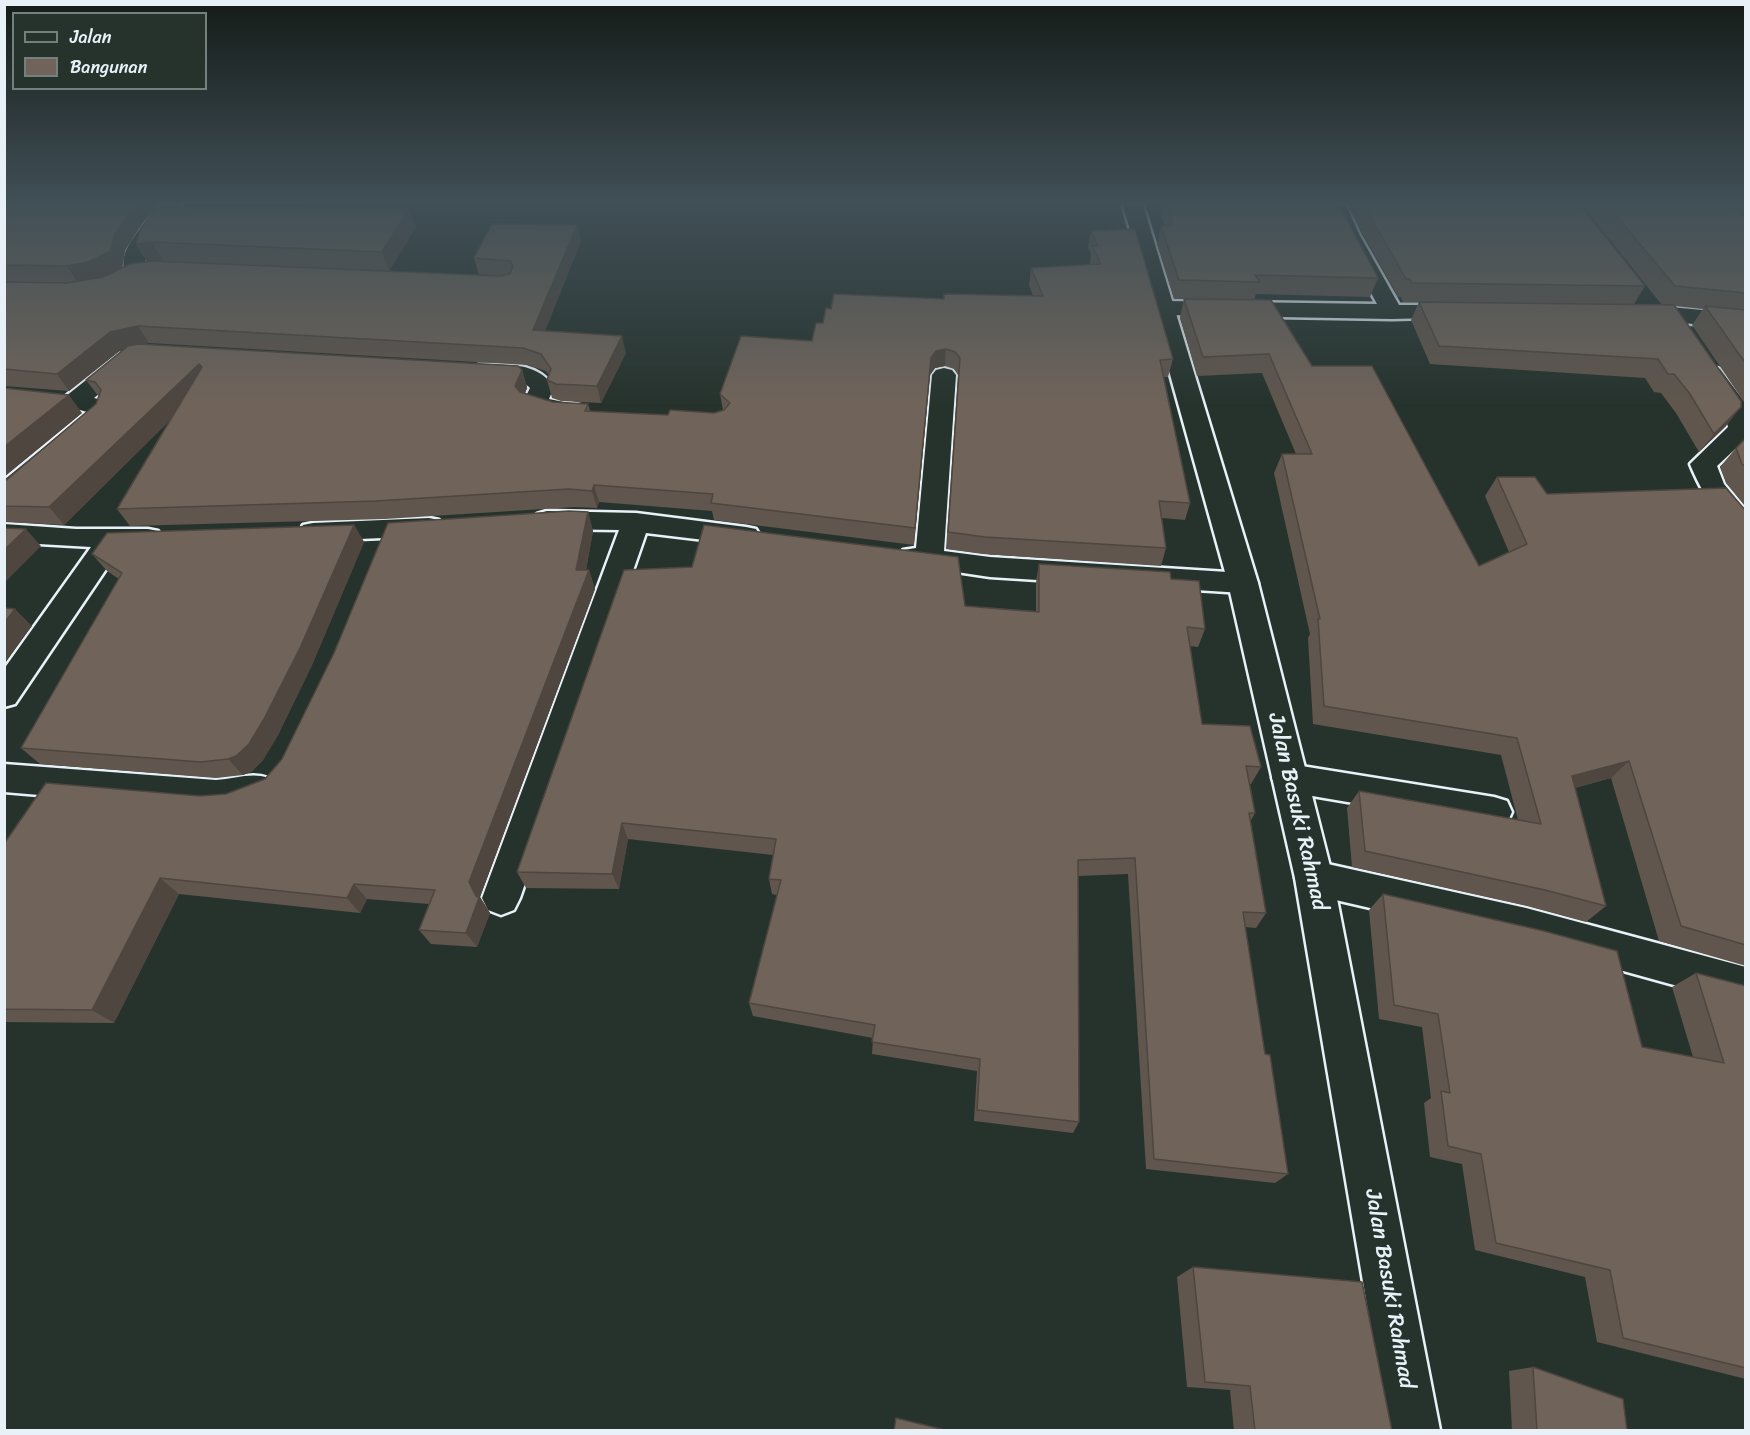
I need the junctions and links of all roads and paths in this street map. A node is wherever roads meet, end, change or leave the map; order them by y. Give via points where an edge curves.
1 (142, 272) edge
2 (1152, 272) edge
3 (1370, 272) edge
4 (115, 282) edge
5 (1642, 297) edge
6 (1165, 308) junction
7 (1392, 312) junction
8 (1484, 313) edge
9 (1610, 314) edge
10 (1663, 314) junction
11 (1746, 321) edge
12 (149, 352) edge
13 (459, 371) edge
14 (944, 375) dead end
15 (598, 412) edge
16 (4, 495) edge
17 (516, 522) edge
18 (636, 522) junction
19 (1740, 523) edge
20 (457, 525) edge
21 (386, 530) junction
22 (4, 533) edge
23 (290, 533) edge
24 (172, 537) edge
25 (770, 539) edge
26 (112, 540) junction
27 (884, 553) edge
28 (929, 559) junction
29 (374, 561) edge
30 (1243, 583) junction
31 (4, 695) edge
32 (282, 765) edge
33 (4, 778) edge
34 (1289, 778) junction
35 (1494, 812) dead end
36 (1314, 878) junction
37 (501, 898) dead end
38 (1746, 986) edge
39 (1412, 1423) edge

1 - 4 street
2 - 6 street, Jalan Basuki Rahmad
3 - 7 street
5 - 10 street
6 - 7 street
6 - 30 street, Jalan Basuki Rahmad
7 - 8 street
9 - 10 street
10 - 11 street
10 - 19 street via 1695,350 1740,419 1742,429 1703,464 1712,486
12 - 16 street via 130,356 63,400 97,406 98,415
13 - 15 street via 528,374 536,377 542,387 536,402 558,410
14 - 28 street
17 - 18 street via 575,518
18 - 25 street
18 - 37 street
20 - 21 street
21 - 23 street
21 - 29 street
22 - 26 street
24 - 26 street
26 - 31 street
27 - 28 street
28 - 30 street via 990,567
30 - 34 street, Jalan Basuki Rahmad
32 - 33 street via 266,784 241,793 216,795
34 - 35 street
34 - 36 street, Jalan Basuki Rahmad
36 - 38 street via 1526,926
36 - 39 street, Jalan Basuki Rahmad

